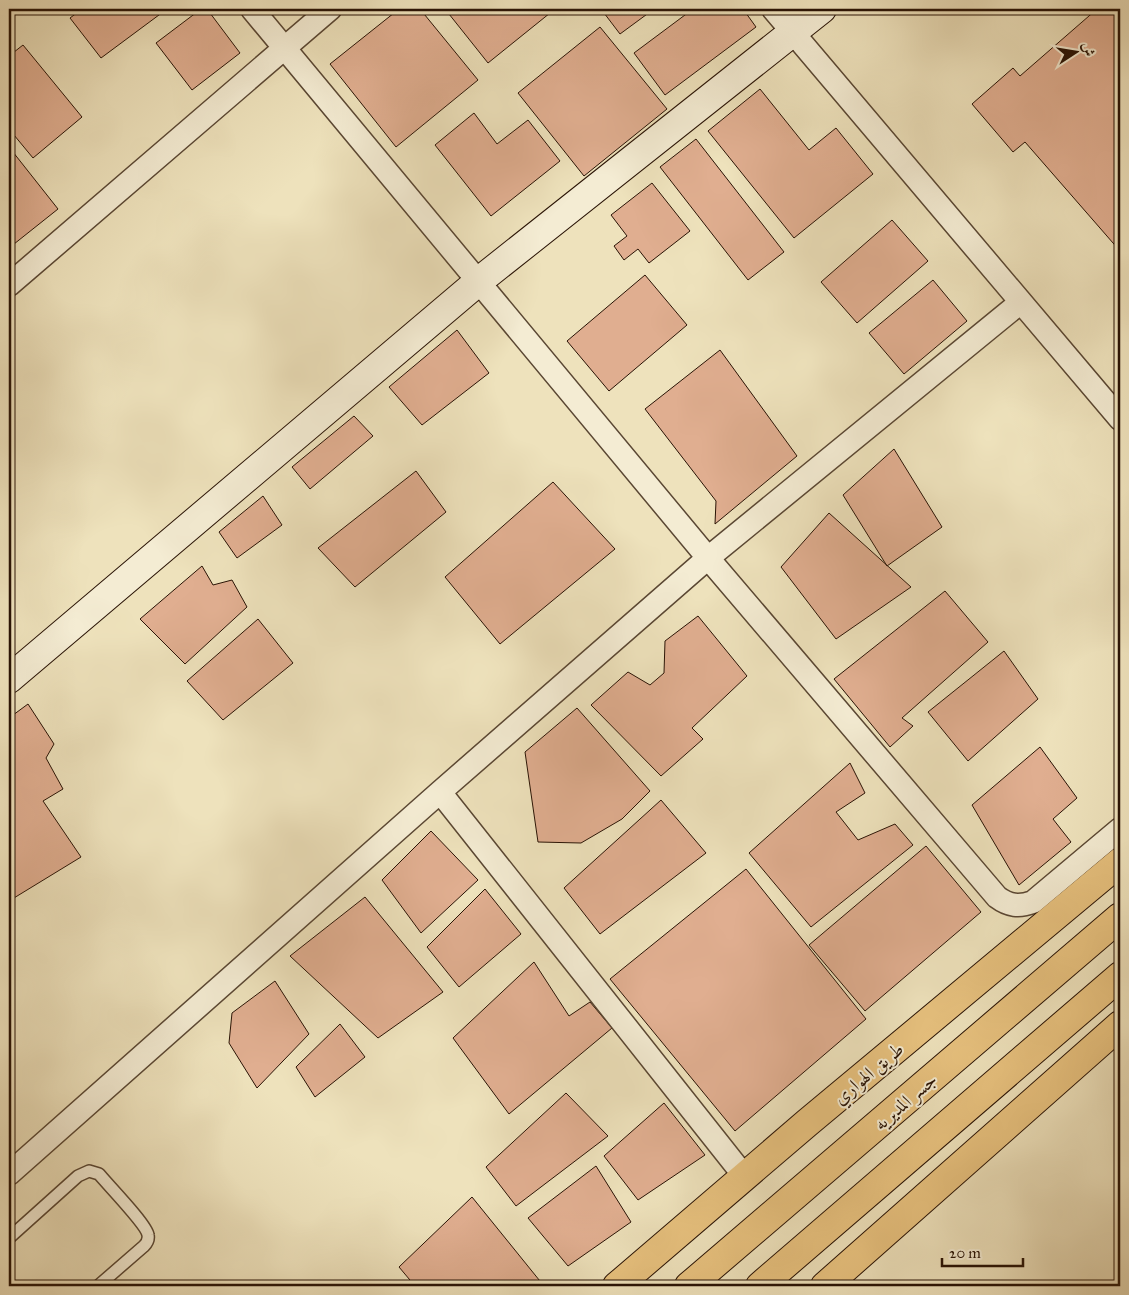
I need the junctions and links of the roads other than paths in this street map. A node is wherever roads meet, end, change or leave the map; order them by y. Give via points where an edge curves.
1 (252, 9) edge
2 (330, 9) edge
3 (773, 9) edge
4 (822, 9) edge
5 (793, 33) junction
6 (285, 49) junction
7 (479, 281) junction
8 (9, 285) edge
9 (1021, 302) junction
10 (1120, 419) edge
11 (708, 558) junction
12 (9, 679) edge
13 (440, 792) junction
14 (1120, 829) edge
15 (1120, 862) edge
16 (1120, 917) edge
17 (1120, 976) edge
18 (1120, 1025) edge
19 (9, 1174) edge
20 (745, 1177) junction
21 (9, 1238) edge
22 (98, 1286) edge
23 (617, 1286) edge
24 (689, 1286) edge
25 (760, 1286) edge
26 (825, 1286) edge

1 - 6 street
2 - 6 street
3 - 5 street
4 - 5 main road
5 - 7 main road
5 - 9 street
6 - 7 street
6 - 8 street
7 - 11 street
7 - 12 main road
9 - 10 street
9 - 11 street
11 - 13 street
11 - 14 street via 1005,903 1014,906 1033,902
13 - 19 street
13 - 20 street
15 - 20 highway, طريق الهواري
16 - 24 highway, جسر المديريه
17 - 25 highway
18 - 26 highway
20 - 23 highway, طريق الهواري
21 - 22 lane via 78,1176 89,1171 99,1174 146,1229 148,1241

